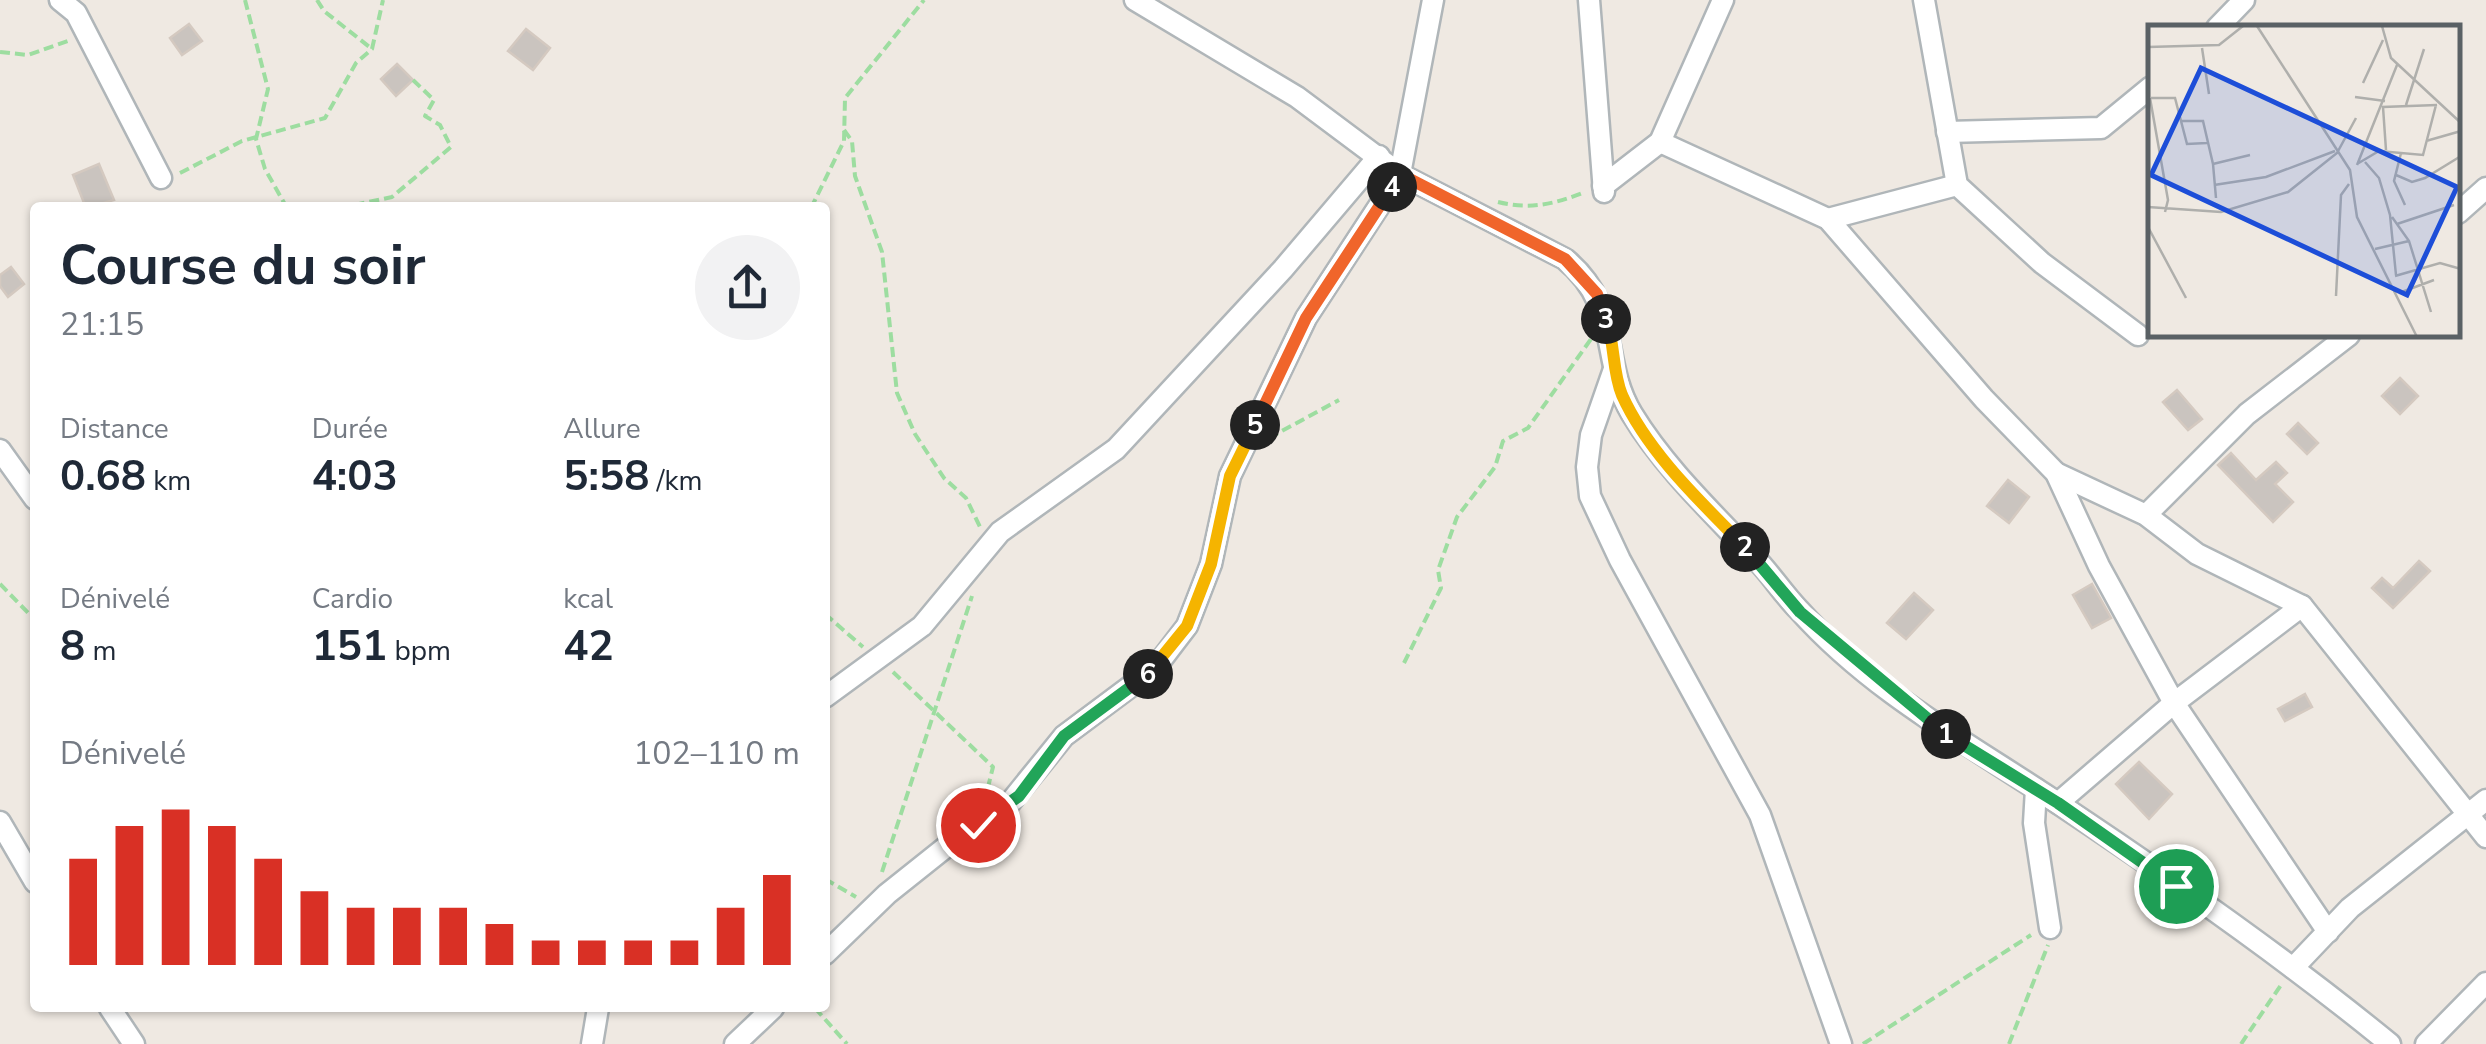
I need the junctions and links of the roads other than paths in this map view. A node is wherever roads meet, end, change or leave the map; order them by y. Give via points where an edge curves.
1 (60, 0) edge
2 (1135, 0) edge
3 (1433, 0) edge
4 (1588, 0) edge
5 (1723, 0) edge
6 (1924, 0) edge
7 (2244, 0) edge
8 (2221, 25) edge
9 (2148, 90) edge
10 (1948, 132) junction
11 (1660, 142) junction
12 (1380, 156) junction
13 (1400, 174) junction
14 (161, 178) road end
15 (1957, 185) junction
16 (2486, 188) edge
17 (2461, 210) edge
18 (1828, 219) junction
19 (2138, 335) dead end
20 (2346, 338) edge
21 (1614, 369) junction
22 (0, 450) edge
23 (2056, 473) junction
24 (30, 491) edge
25 (2146, 515) junction
26 (2302, 606) junction
27 (830, 693) edge
28 (2174, 703) junction
29 (2036, 789) junction
30 (2486, 800) edge
31 (2058, 803) junction
32 (2470, 816) junction
33 (0, 822) edge
34 (2486, 836) edge
35 (30, 873) edge
36 (2050, 928) road end
37 (2328, 932) junction
38 (830, 949) edge
39 (2293, 968) junction
40 (2486, 983) edge
41 (113, 1012) edge
42 (597, 1012) edge
43 (769, 1012) edge
44 (134, 1044) edge
45 (592, 1044) edge
46 (734, 1044) edge
47 (1841, 1044) edge
48 (2390, 1044) edge
49 (2426, 1044) edge

1 - 14 street via 76,14
2 - 12 street via 1297,97
3 - 13 street
4 - 11 street via 1599,191
5 - 11 street
6 - 10 street
7 - 8 street
9 - 10 street via 2102,128
10 - 15 street
11 - 18 street
12 - 13 street
12 - 27 street via 1116,449 990,544 922,626
13 - 21 street via 1565,259 1597,294
13 - 38 street via 1306,318 1240,456 1187,626 1155,668 1064,736 1019,796 869,910
15 - 18 street
15 - 19 street via 2042,263
16 - 17 street
18 - 23 street
20 - 25 street via 2247,414
21 - 29 street via 1648,438 1800,612 1934,726
21 - 47 street via 1591,435 1590,496 1760,815
22 - 24 street
23 - 25 street
23 - 28 street
25 - 26 street via 2197,554
26 - 28 street
26 - 32 street
28 - 31 street
28 - 37 street
29 - 31 street
29 - 36 street via 2034,823
30 - 32 street
31 - 39 street
32 - 34 street
32 - 37 street
33 - 35 street
37 - 39 street
39 - 48 street
40 - 49 street
41 - 44 street
42 - 45 street
43 - 46 street

